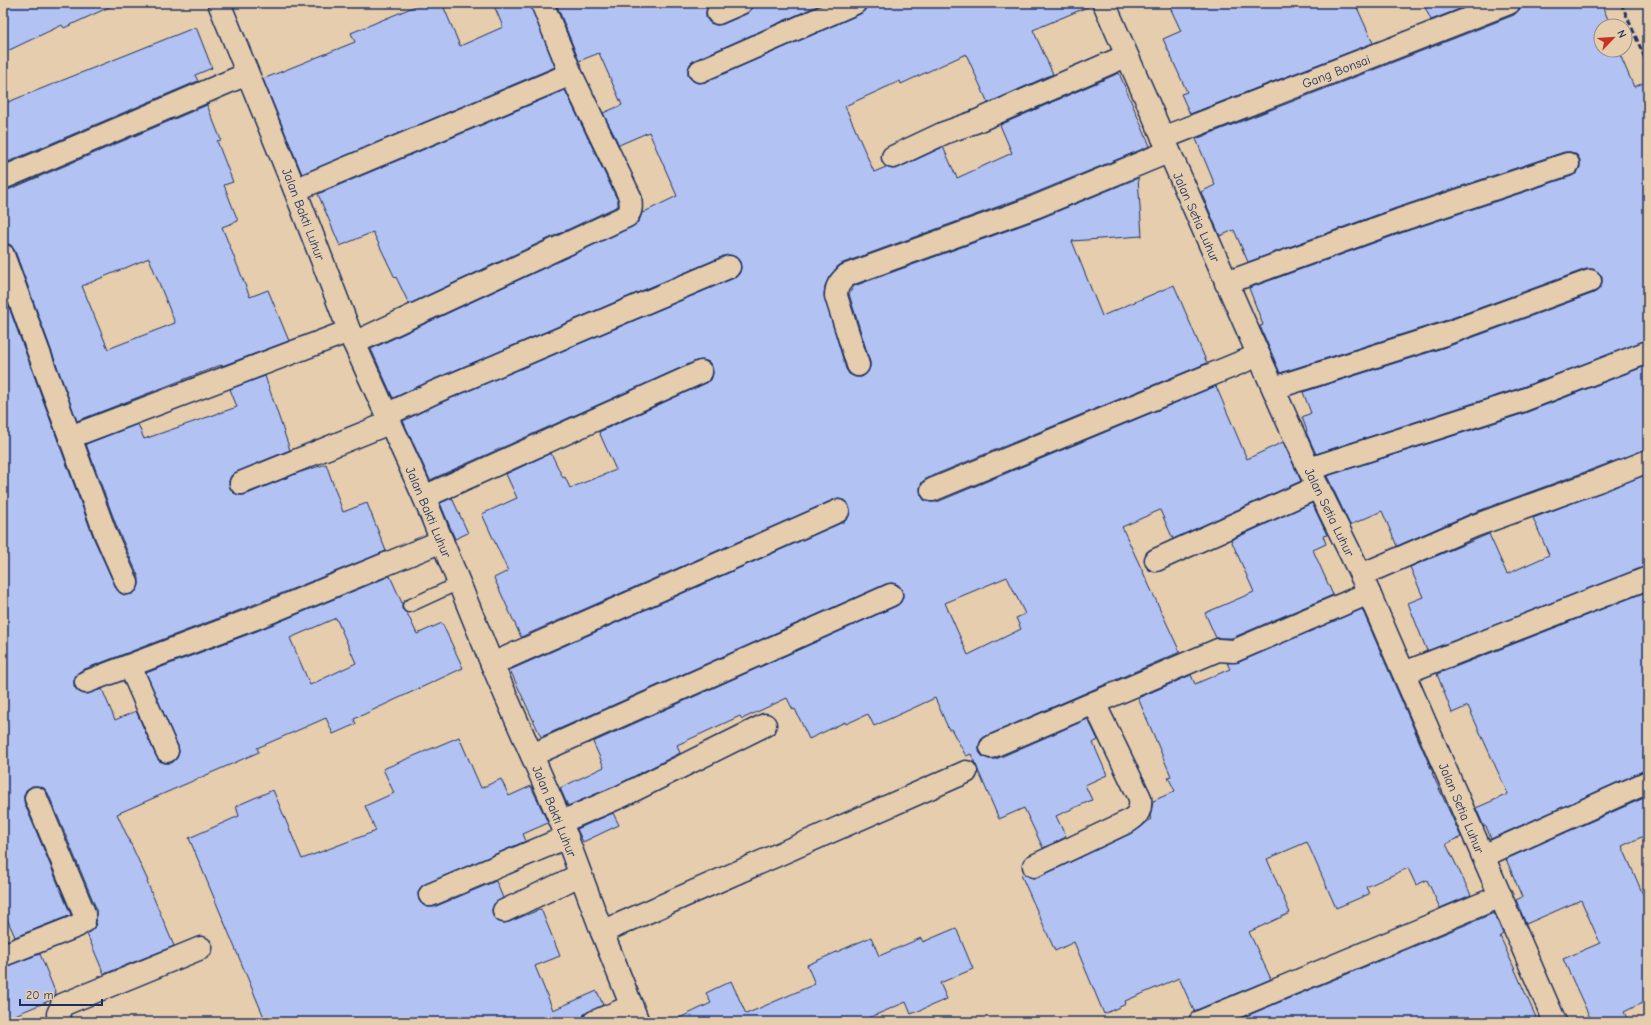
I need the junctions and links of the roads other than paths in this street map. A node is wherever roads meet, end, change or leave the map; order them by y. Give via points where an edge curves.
1 (219, 3) edge
2 (542, 3) edge
3 (741, 3) edge
4 (855, 3) edge
5 (1104, 3) edge
6 (1509, 3) edge
7 (718, 13) dead end
8 (1126, 56) junction
9 (700, 71) dead end
10 (247, 74) junction
11 (571, 74) junction
12 (1166, 145) junction
13 (893, 157) dead end
14 (1568, 164) dead end
15 (3, 178) edge
16 (295, 190) junction
17 (3, 255) edge
18 (729, 268) dead end
19 (1590, 281) dead end
20 (1226, 283) junction
21 (352, 337) junction
22 (1648, 352) edge
23 (1259, 355) junction
24 (858, 365) dead end
25 (702, 372) dead end
26 (1274, 388) junction
27 (388, 419) junction
28 (70, 436) junction
29 (1648, 461) edge
30 (1313, 478) junction
31 (241, 483) dead end
32 (932, 490) dead end
33 (424, 497) junction
34 (838, 511) dead end
35 (442, 541) junction
36 (1156, 560) dead end
37 (1648, 578) edge
38 (127, 582) dead end
39 (459, 583) junction
40 (1365, 584) junction
41 (892, 595) dead end
42 (409, 606) dead end
43 (492, 664) junction
44 (130, 666) junction
45 (1404, 673) junction
46 (86, 682) dead end
47 (1094, 703) junction
48 (765, 725) dead end
49 (990, 747) dead end
50 (167, 751) dead end
51 (532, 756) junction
52 (966, 772) dead end
53 (1648, 782) edge
54 (36, 798) dead end
55 (564, 829) junction
56 (1483, 856) junction
57 (1034, 866) dead end
58 (580, 875) junction
59 (430, 895) dead end
60 (1501, 896) junction
61 (504, 911) dead end
62 (602, 932) junction
63 (202, 948) dead end
64 (3, 955) edge
65 (634, 1014) edge
66 (60, 1022) edge
67 (594, 1022) edge
68 (1200, 1022) edge
69 (1555, 1022) edge

1 - 10 street, Jalan Bakti Luhur
2 - 11 street
3 - 7 street
4 - 9 street
5 - 8 street, Jalan Setia Luhur
6 - 12 street, Gang Bonsai
8 - 12 street, Jalan Setia Luhur
8 - 13 street
10 - 15 street
10 - 16 street, Jalan Bakti Luhur
11 - 16 street
11 - 21 street via 630,197 630,212 627,216
12 - 20 street, Jalan Setia Luhur
12 - 24 street, Gang Bonsai via 1035,207 847,275 836,288 836,296
14 - 20 street via 1400,220
16 - 21 street, Jalan Bakti Luhur
17 - 28 street
18 - 27 street via 435,392
19 - 26 street via 1445,334
20 - 23 street, Jalan Setia Luhur
21 - 27 street, Jalan Bakti Luhur
21 - 28 street
22 - 30 street
23 - 26 street, Jalan Setia Luhur
23 - 32 street
25 - 33 street
26 - 30 street, Jalan Setia Luhur
27 - 31 street
27 - 33 street, Jalan Bakti Luhur
28 - 38 street via 106,535
29 - 40 street via 1474,526
30 - 36 street
30 - 40 street, Jalan Setia Luhur
33 - 35 street, Jalan Bakti Luhur
34 - 43 street
35 - 39 street, Jalan Bakti Luhur
35 - 44 street via 253,619
37 - 45 street
39 - 42 lane
39 - 43 street, Jalan Bakti Luhur
40 - 45 street, Jalan Setia Luhur
40 - 47 street via 1234,651 1218,650
41 - 51 street
43 - 51 street, Jalan Bakti Luhur
44 - 46 street
44 - 50 street
45 - 56 street, Jalan Setia Luhur
47 - 49 street
47 - 57 street via 1140,798 1140,810 1137,816 1129,821
48 - 55 street via 622,796
51 - 55 street, Jalan Bakti Luhur
52 - 62 street
53 - 56 street
54 - 64 street via 84,913 84,921
55 - 58 street, Jalan Bakti Luhur
55 - 59 street
56 - 60 street, Jalan Setia Luhur
58 - 61 street
58 - 62 street, Jalan Bakti Luhur
60 - 68 street
60 - 69 street, Jalan Setia Luhur
62 - 65 street, Jalan Bakti Luhur
63 - 66 street via 62,1005 58,1014
65 - 67 street

